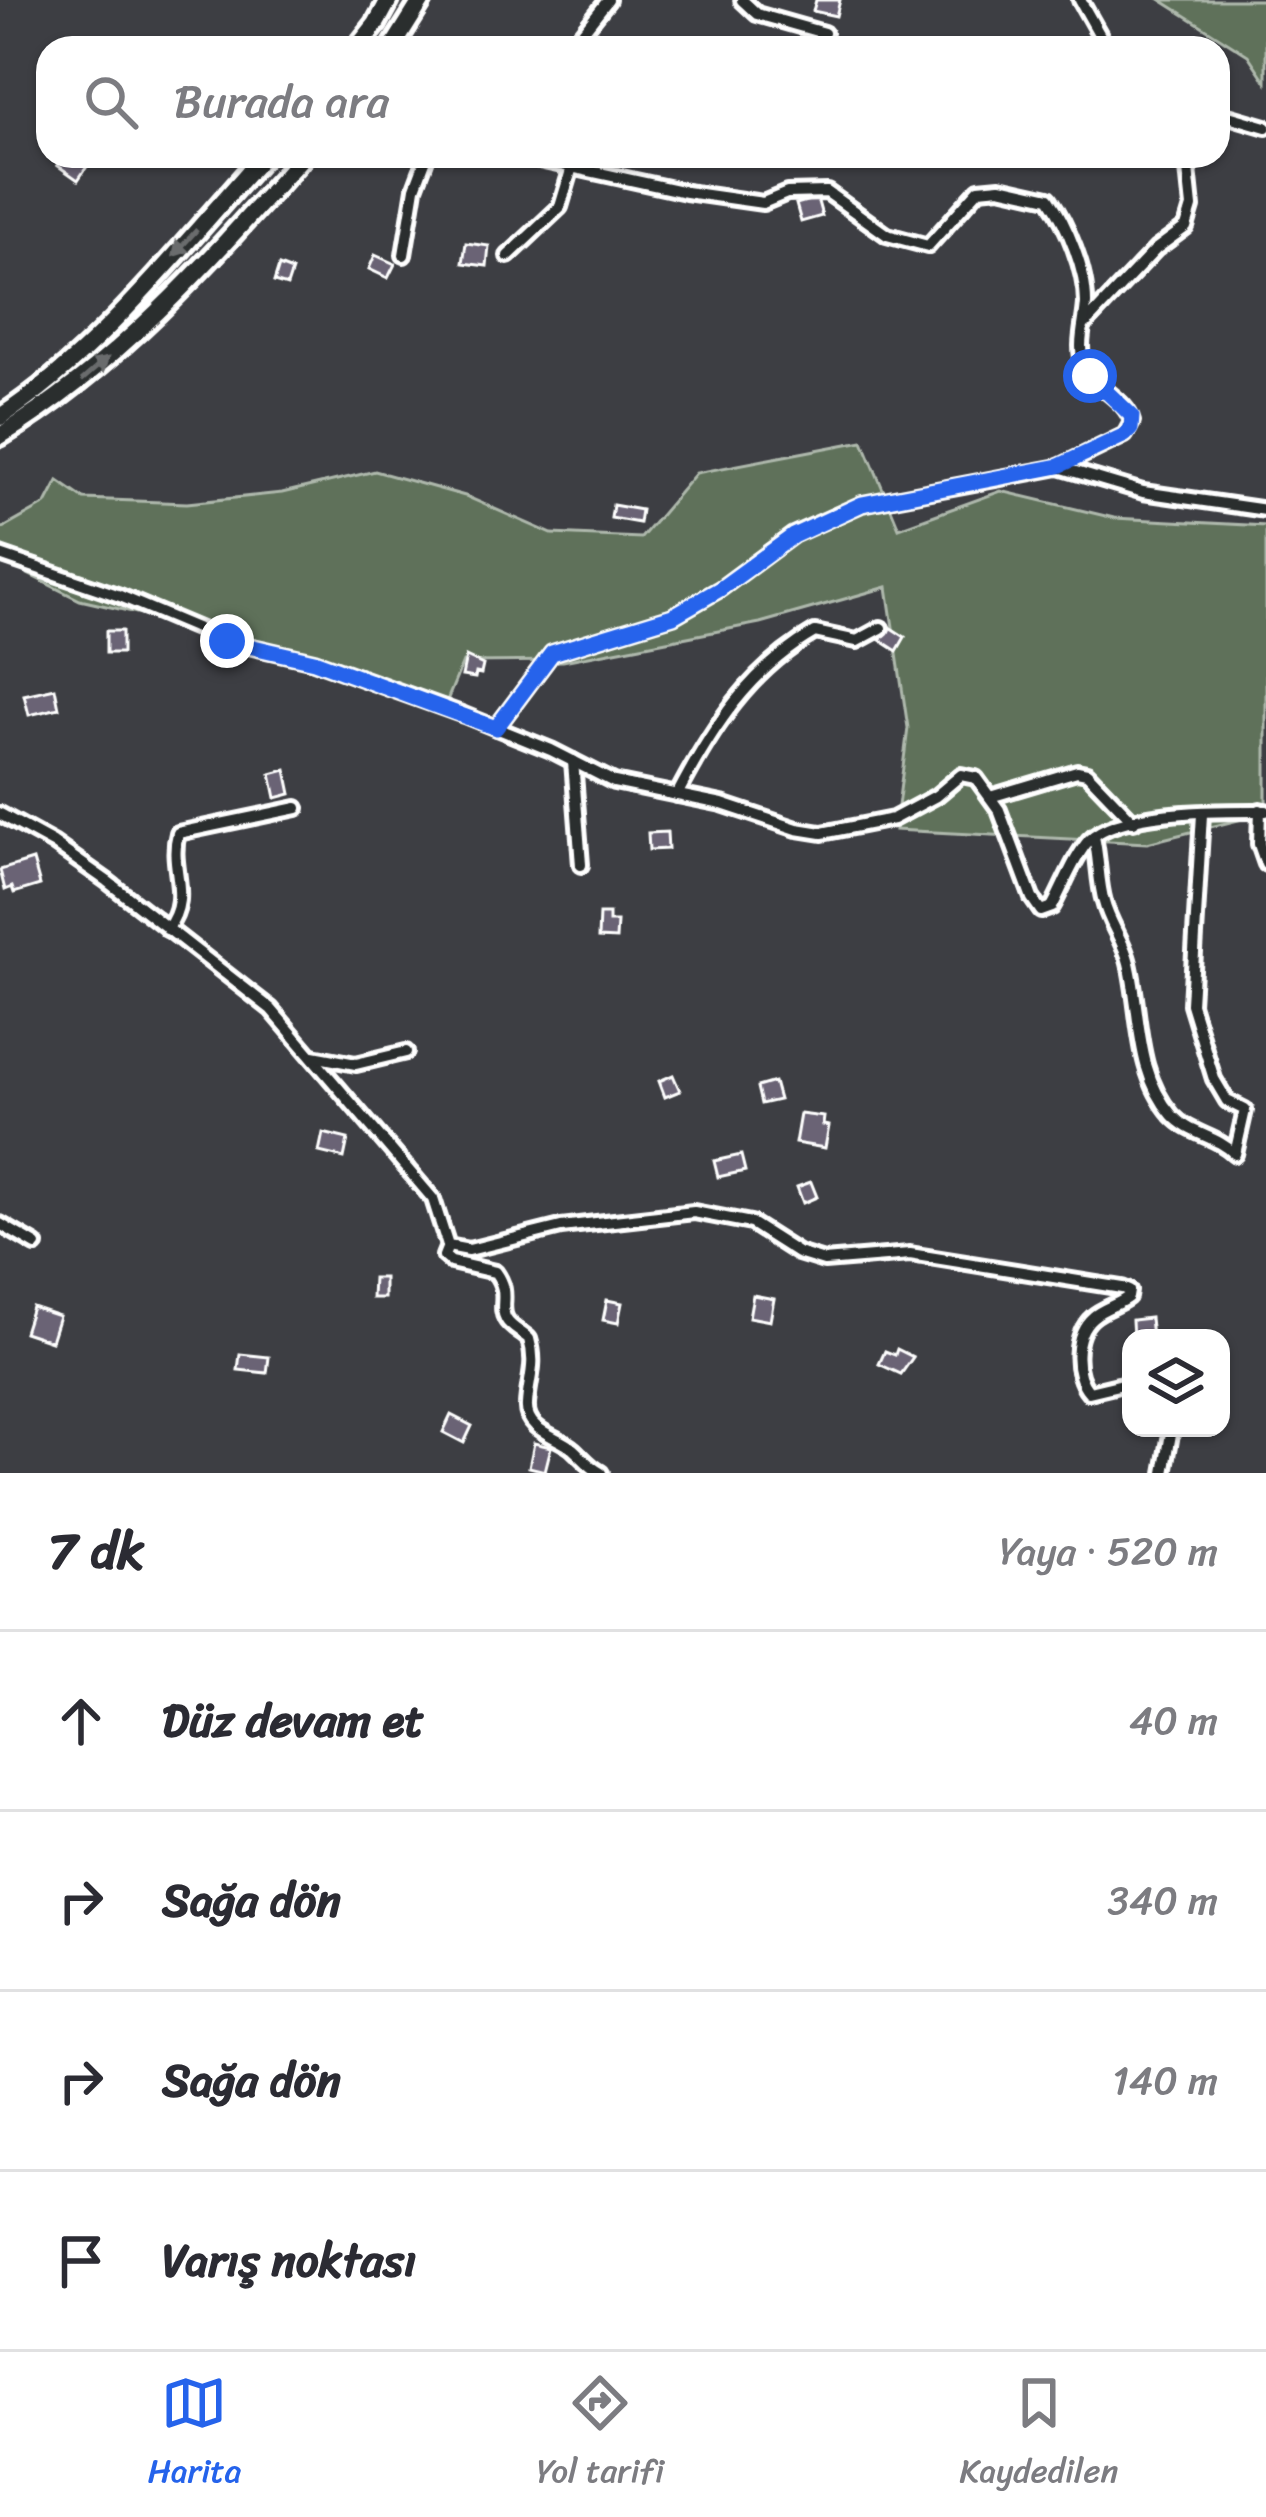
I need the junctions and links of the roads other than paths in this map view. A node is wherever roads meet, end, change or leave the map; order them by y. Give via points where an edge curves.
1 (389, 0) edge
2 (422, 0) edge
3 (608, 0) edge
4 (742, 0) edge
5 (1080, 0) edge
6 (824, 33) dead end
7 (365, 36) edge
8 (400, 36) edge
9 (580, 36) edge
10 (1100, 36) edge
11 (1230, 117) edge
12 (1266, 128) edge
13 (252, 168) edge
14 (292, 168) edge
15 (422, 168) edge
16 (572, 168) edge
17 (577, 168) edge
18 (1187, 168) edge
19 (404, 255) dead end
20 (508, 256) dead end
21 (1084, 325) junction
22 (0, 417) edge
23 (0, 436) edge
24 (1059, 466) junction
25 (1266, 510) edge
26 (0, 555) edge
27 (881, 628) dead end
28 (496, 728) junction
29 (572, 761) junction
30 (677, 795) junction
31 (990, 797) junction
32 (297, 808) dead end
33 (1263, 810) edge
34 (0, 814) edge
35 (1202, 814) junction
36 (1134, 822) junction
37 (1094, 837) junction
38 (1266, 864) edge
39 (581, 865) dead end
40 (167, 929) junction
41 (406, 1052) dead end
42 (313, 1056) junction
43 (0, 1224) edge
44 (36, 1245) dead end
45 (448, 1246) junction
46 (1122, 1384) edge
47 (1170, 1437) edge
48 (601, 1473) edge
49 (1163, 1473) edge

1 - 7 main road
2 - 8 main road
3 - 9 street
4 - 6 street via 757,14
5 - 10 street
11 - 12 street
13 -> 22 main road via 145,287
23 -> 14 main road via 131,337
15 - 19 street
16 - 20 street via 560,207
17 - 21 street via 763,203 827,192 887,235 928,246 979,189 1049,198 1086,297
18 - 21 street via 1186,227
21 - 24 street via 1080,354 1090,376 1132,422 1125,435
24 - 25 street via 1143,493
24 - 28 street via 862,504 793,536 673,616 552,653
26 - 28 street via 227,641 314,661
27 - 30 street via 857,641 815,632 770,659
28 - 29 street
29 - 30 street via 614,782
29 - 39 street
30 - 31 street via 822,833 893,819 961,775 976,778
31 - 36 street via 1077,771
31 - 37 street via 1041,911 1052,907
32 - 40 street via 178,833 179,912
33 - 35 street
33 - 38 street
34 - 40 street via 71,855
35 - 36 street
35 - 37 street via 1191,1004 1214,1079 1227,1101 1245,1110 1235,1154 1191,1132 1155,1088
36 - 37 street
40 - 42 street via 257,996
41 - 42 street via 356,1064
42 - 45 street via 434,1199
43 - 44 street
45 - 46 street via 470,1250 561,1227 694,1212 751,1223 824,1262 910,1254 1121,1288 1128,1297 1082,1331 1078,1363 1089,1392
45 - 48 street via 451,1262 495,1272 505,1288 504,1314 529,1339 534,1363 530,1418
47 - 49 street

